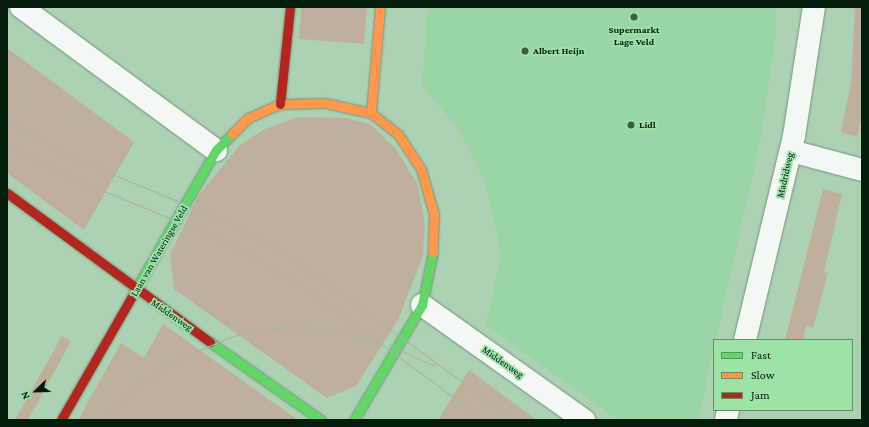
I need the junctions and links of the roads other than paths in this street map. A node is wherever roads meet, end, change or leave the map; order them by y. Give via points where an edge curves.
1 (21, 7) edge
2 (290, 7) edge
3 (380, 7) edge
4 (814, 7) edge
5 (280, 104) junction
6 (371, 113) junction
7 (216, 150) junction
8 (791, 151) junction
9 (862, 170) edge
10 (7, 192) edge
11 (137, 290) junction
12 (422, 305) junction
13 (745, 339) edge
14 (61, 420) edge
15 (321, 420) edge
16 (354, 420) edge
17 (584, 420) edge

1 - 7 street
2 - 5 street
3 - 6 street
4 - 8 street, Madridweg
5 - 6 street, Laan van Wateringse Veld via 325,103
5 - 7 street, Laan van Wateringse Veld via 248,118
6 - 12 street, Laan van Wateringse Veld via 398,134 421,169 434,214 433,260
7 - 11 street, Laan van Wateringse Veld
8 - 9 street
8 - 13 street, Madridweg
10 - 11 street, Middenweg
11 - 14 street, Laan van Wateringse Veld
11 - 15 street, Middenweg
12 - 16 street, Laan van Wateringse Veld
12 - 17 street, Middenweg

